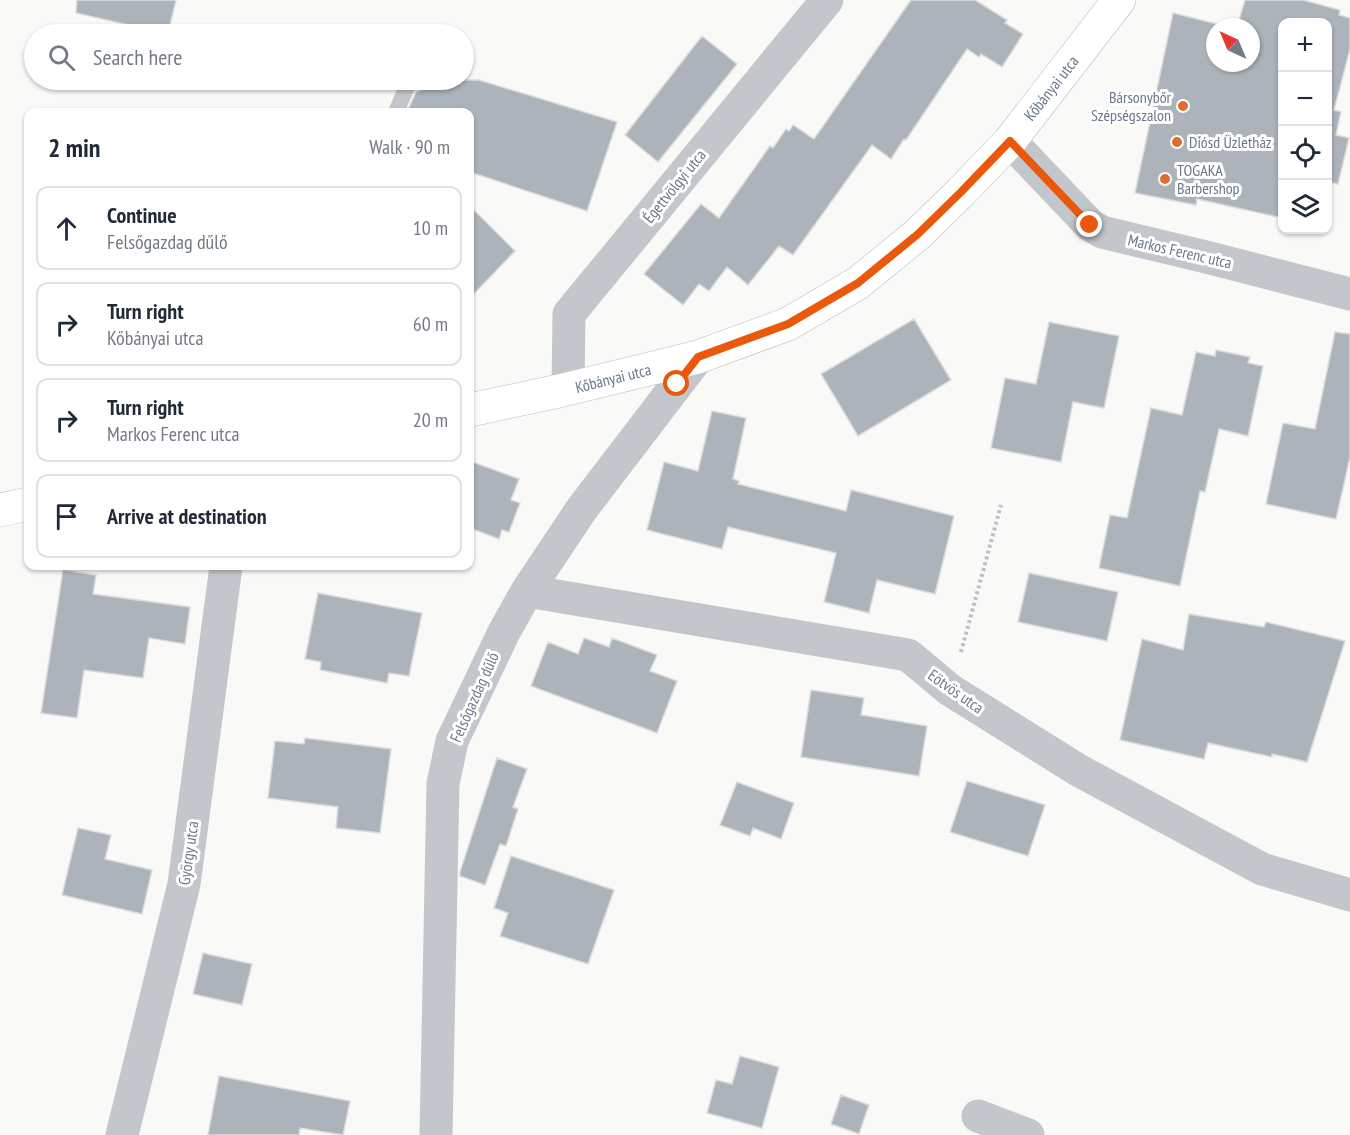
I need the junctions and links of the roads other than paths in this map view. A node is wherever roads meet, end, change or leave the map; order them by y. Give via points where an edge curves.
1 (827, 0) edge
2 (1119, 0) edge
3 (406, 90) edge
4 (398, 108) edge
5 (1010, 141) junction
6 (1350, 294) edge
7 (698, 357) junction
8 (568, 389) junction
9 (474, 409) edge
10 (24, 505) edge
11 (0, 510) edge
12 (225, 570) edge
13 (527, 591) junction
14 (1350, 896) edge
15 (978, 1116) dead end
16 (122, 1135) edge
17 (436, 1135) edge
18 (1028, 1135) edge

1 - 8 street, Égettvölgyi utca via 569,314
2 - 5 street, Kőbányai utca
3 - 4 lane
5 - 6 street, Markos Ferenc utca via 1090,225 1102,232
5 - 7 street, Kőbányai utca via 918,234 858,283 788,324
7 - 8 street, Kőbányai utca
7 - 13 street, Felsőgazdag dűlő via 581,510
8 - 9 street, Kőbányai utca
10 - 11 street
12 - 16 street, György utca via 184,884
13 - 14 street, Eötvös utca via 908,655 950,690 1078,770 1262,869
13 - 17 street, Felsőgazdag dűlő via 452,741 443,784
15 - 18 street

